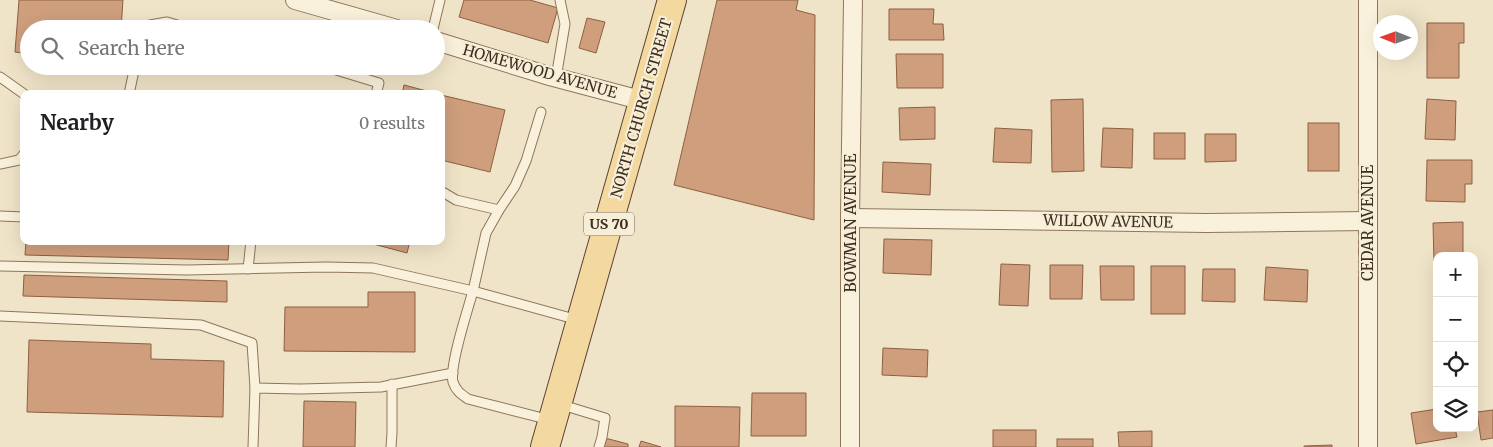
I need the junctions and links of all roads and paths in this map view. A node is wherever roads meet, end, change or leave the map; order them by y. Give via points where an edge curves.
1 (295, 0) edge
2 (440, 0) edge
3 (560, 0) edge
4 (672, 0) edge
5 (853, 0) edge
6 (1368, 0) edge
7 (365, 20) edge
8 (435, 20) edge
9 (445, 44) edge
10 (132, 75) edge
11 (353, 75) edge
12 (0, 77) edge
13 (556, 78) junction
14 (130, 90) edge
15 (377, 90) edge
16 (20, 91) edge
17 (644, 101) junction
18 (541, 112) dead end
19 (20, 159) edge
20 (0, 164) edge
21 (445, 193) edge
22 (499, 210) junction
23 (0, 216) edge
24 (20, 217) edge
25 (850, 218) junction
26 (1367, 221) junction
27 (251, 245) edge
28 (0, 266) edge
29 (248, 269) junction
30 (473, 290) junction
31 (0, 316) edge
32 (581, 320) junction
33 (453, 373) junction
34 (392, 384) junction
35 (255, 388) junction
36 (555, 412) junction
37 (254, 447) edge
38 (391, 447) edge
39 (545, 447) edge
40 (599, 447) edge
41 (850, 447) edge
42 (1368, 447) edge

1 - 7 street
2 - 8 lane
3 - 13 lane via 565,24
4 - 17 main road, NORTH CHURCH STREET / US 70
5 - 25 street, BOWMAN AVENUE
6 - 26 street, CEDAR AVENUE
9 - 13 street, HOMEWOOD AVENUE
10 - 14 lane
11 - 15 lane via 379,83
12 - 16 lane
13 - 17 street, HOMEWOOD AVENUE
17 - 32 main road, NORTH CHURCH STREET / US 70
18 - 22 lane via 526,161
19 - 20 lane
21 - 22 lane via 456,200
22 - 30 lane via 486,233
23 - 24 lane
25 - 26 street, WILLOW AVENUE
25 - 41 street, BOWMAN AVENUE
26 - 42 street, CEDAR AVENUE
27 - 29 lane
28 - 29 lane
29 - 30 lane via 373,268
30 - 32 lane
30 - 33 lane
31 - 35 lane via 201,325 252,343
32 - 36 main road, NORTH CHURCH STREET / US 70
33 - 34 lane
33 - 36 lane via 458,392 468,399
34 - 35 lane via 381,387
34 - 38 lane
35 - 37 lane
36 - 39 main road, NORTH CHURCH STREET / US 70
36 - 40 lane via 605,418

